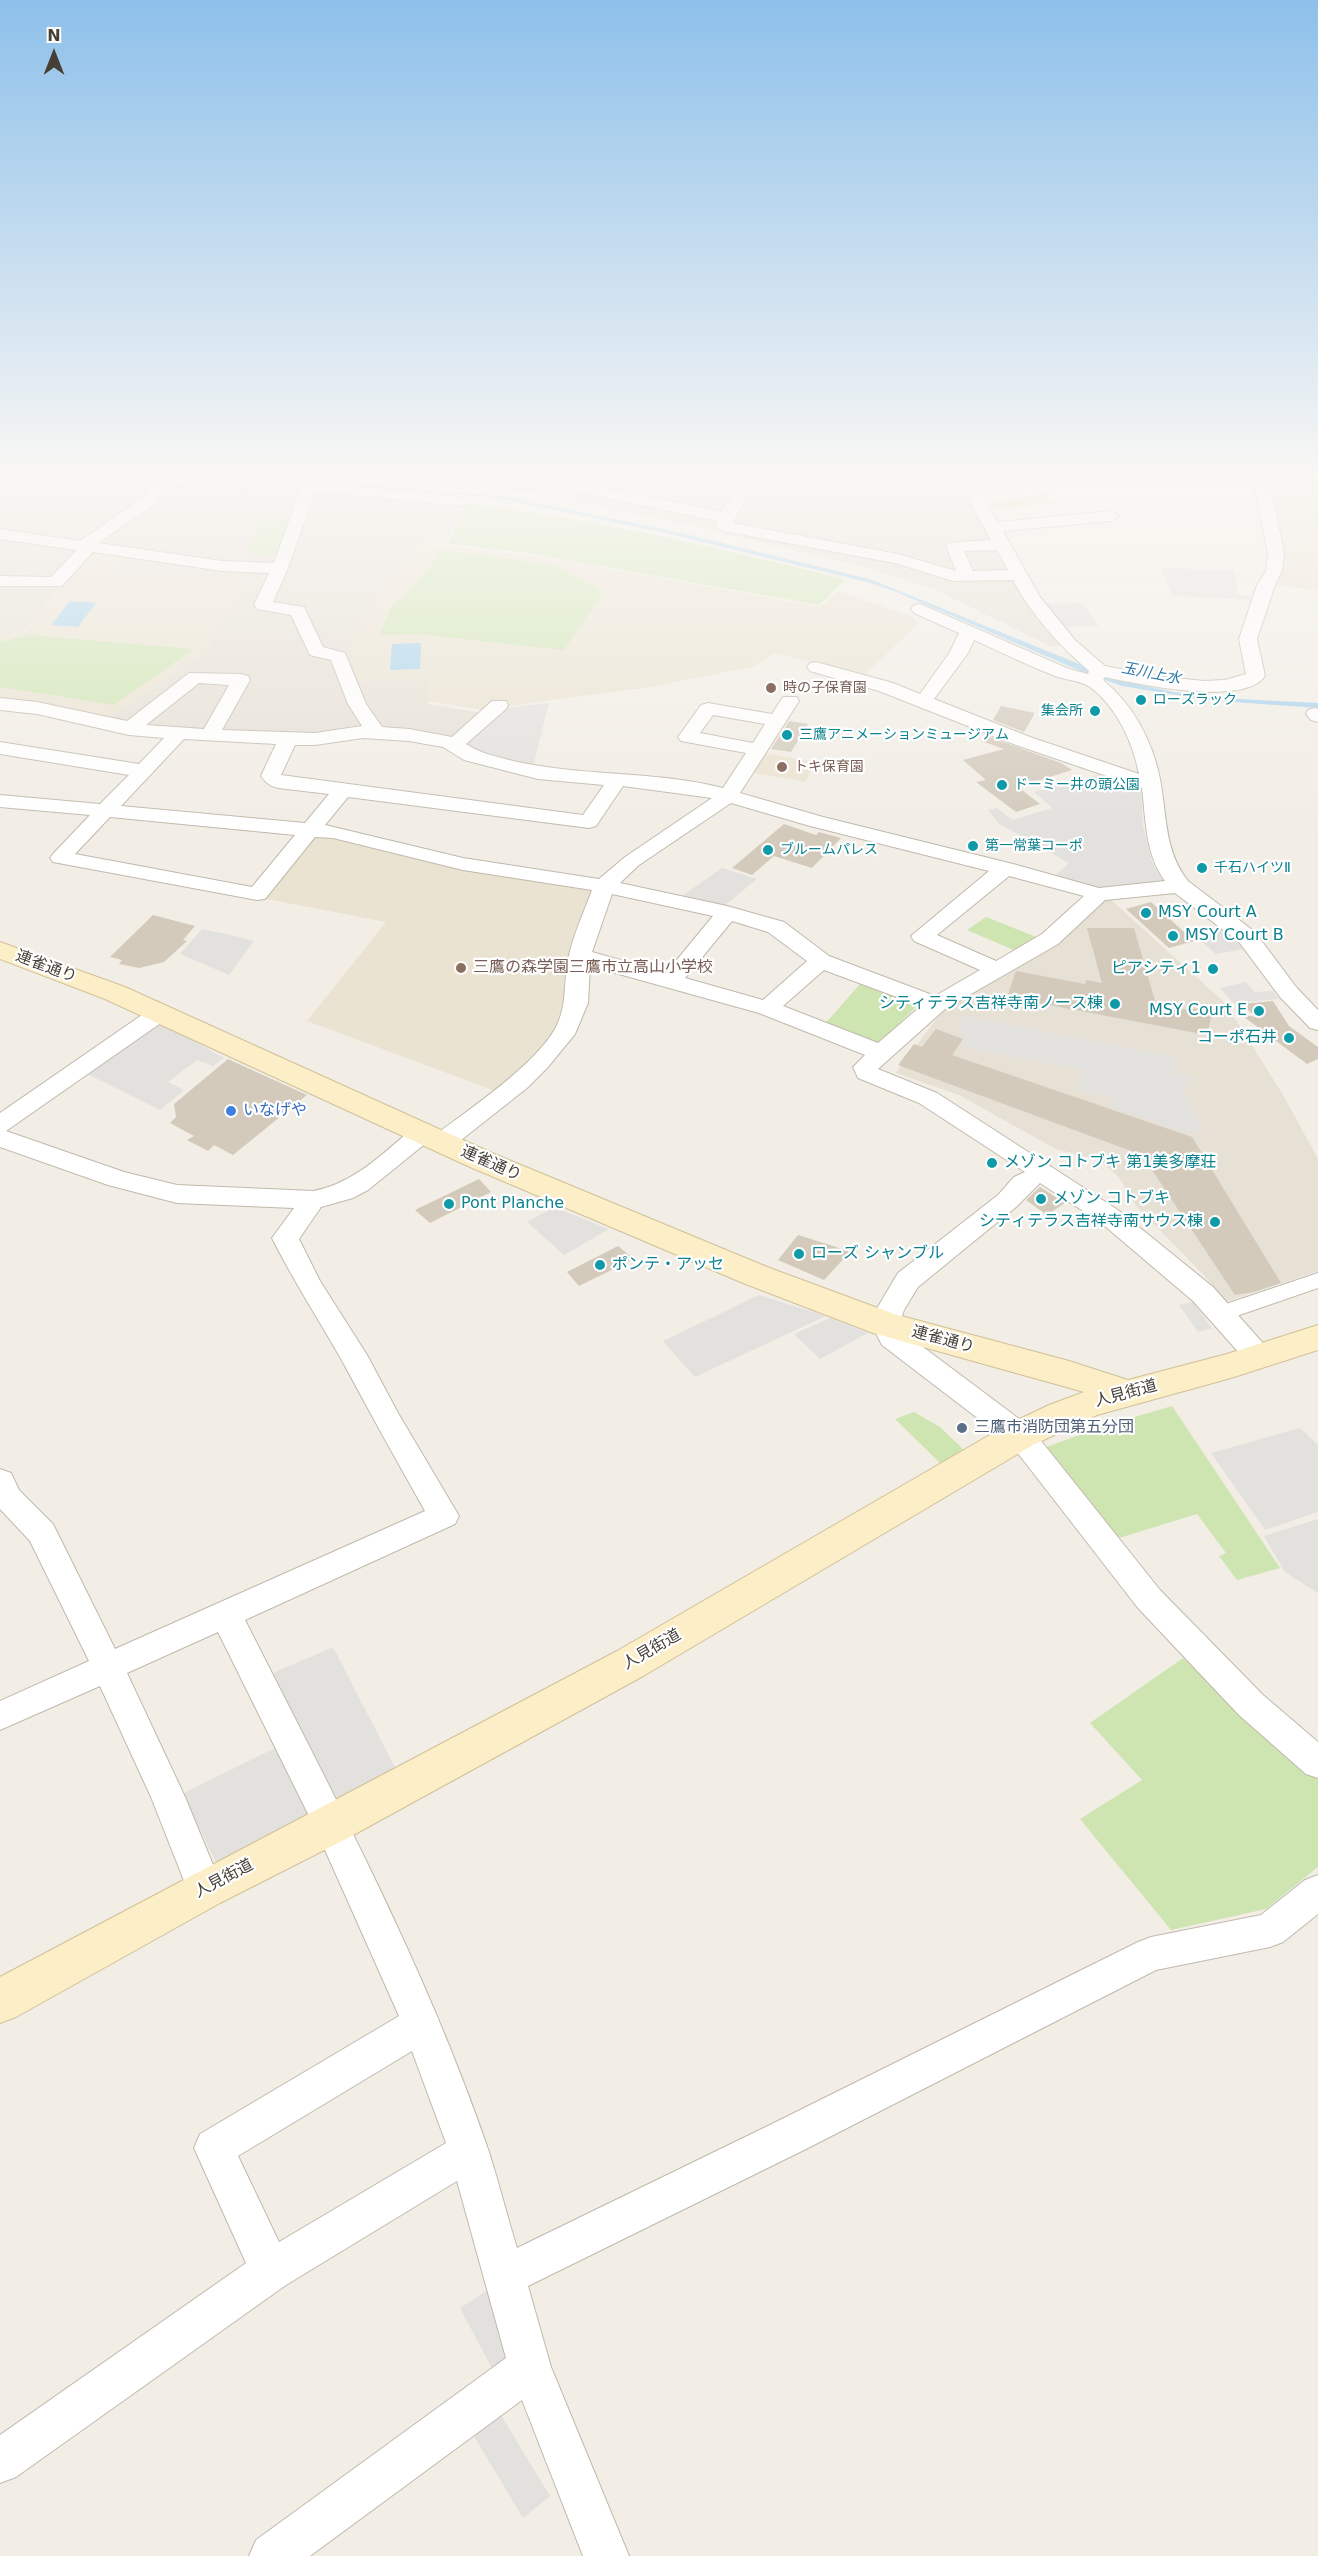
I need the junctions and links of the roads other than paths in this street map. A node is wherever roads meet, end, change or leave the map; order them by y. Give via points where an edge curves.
1 (268, 592) edge
2 (1028, 592) edge
3 (1263, 592) edge
4 (920, 609) dead end
5 (969, 631) junction
6 (816, 668) dead end
7 (1096, 676) junction
8 (790, 701) dead end
9 (923, 702) junction
10 (0, 704) edge
11 (499, 705) dead end
12 (776, 720) junction
13 (129, 729) junction
14 (375, 732) junction
15 (179, 734) junction
16 (210, 735) junction
17 (288, 739) junction
18 (454, 745) junction
19 (0, 748) edge
20 (756, 749) junction
21 (143, 771) junction
22 (617, 781) junction
23 (1151, 785) junction
24 (342, 791) junction
25 (728, 796) junction
26 (0, 801) edge
27 (106, 810) junction
28 (310, 830) junction
29 (1006, 868) junction
30 (604, 886) junction
31 (1180, 886) junction
32 (1099, 894) junction
33 (727, 913) junction
34 (0, 950) edge
35 (580, 956) junction
36 (821, 962) junction
37 (996, 969) junction
38 (671, 981) junction
39 (937, 1004) junction
40 (767, 1008) junction
41 (160, 1013) junction
42 (1318, 1023) edge
43 (880, 1052) junction
44 (0, 1125) edge
45 (433, 1137) junction
46 (0, 1138) edge
47 (1030, 1179) dead end
48 (313, 1200) junction
49 (1318, 1280) edge
50 (1228, 1311) dead end
51 (885, 1324) junction
52 (1318, 1337) edge
53 (1258, 1357) junction
54 (1129, 1394) junction
55 (1020, 1435) junction
56 (0, 1481) edge
57 (226, 1615) junction
58 (108, 1667) junction
59 (0, 1716) edge
60 (1318, 1763) edge
61 (331, 1825) junction
62 (205, 1889) junction
63 (1318, 1892) edge
64 (0, 2001) edge
65 (421, 2024) junction
66 (469, 2152) junction
67 (271, 2270) junction
68 (505, 2275) junction
69 (530, 2367) junction
70 (0, 2461) edge
71 (272, 2556) edge
72 (606, 2556) edge

1 - 14 street via 262,605 298,611 316,651 339,657 357,704
2 - 7 street
3 - 7 street via 1248,639 1256,676 1245,682 1195,686
4 - 5 street
5 - 7 street via 1063,673
5 - 9 street via 959,653
6 - 9 street via 886,687
7 - 23 street via 1134,729
8 - 12 street
9 - 23 street
10 - 13 street via 69,714
11 - 18 street
12 - 20 street
12 - 20 street via 708,709 688,737
13 - 15 street
13 - 16 street via 195,677 241,680
14 - 17 street
14 - 18 street
15 - 16 street
15 - 21 street
16 - 17 street
17 - 24 street via 271,777 278,782
18 - 22 street via 471,756 527,771
19 - 21 street
20 - 25 street
21 - 27 street
22 - 24 street via 589,822
22 - 25 street
23 - 31 street via 1160,854 1170,876
24 - 28 street
25 - 29 street
25 - 30 street via 632,861
26 - 27 street
27 - 28 street
27 - 28 street via 60,858 257,894
28 - 30 street via 333,832 463,864
29 - 32 street
29 - 37 street via 922,936
30 - 33 street
30 - 35 street
31 - 32 street
31 - 42 street via 1247,937 1288,992
32 - 37 street via 1050,939
33 - 36 street via 776,927
33 - 38 street
34 - 41 main road, 連雀通り
35 - 38 street
35 - 45 street via 576,1003 567,1029 518,1083
36 - 39 street
36 - 40 street
37 - 39 street
38 - 40 street
39 - 43 street
40 - 43 street
41 - 44 street
41 - 45 main road, 連雀通り
43 - 53 street via 865,1067 867,1073 928,1098 1109,1216 1203,1294
45 - 48 street via 352,1188
45 - 51 main road, 連雀通り via 642,1229
46 - 48 street via 117,1179 177,1194
47 - 51 street via 908,1280
48 - 57 street via 285,1238 444,1516
49 - 50 street
51 - 54 main road, 連雀通り
51 - 55 street via 899,1346
52 - 53 main road, 人見街道
53 - 54 main road, 人見街道
54 - 55 main road, 人見街道 via 1062,1414
55 - 60 street via 1149,1599 1251,1705
55 - 61 main road, 人見街道 via 631,1663
56 - 58 street via 7,1497 42,1533
57 - 58 street
57 - 61 street
58 - 59 street
58 - 62 street
61 - 62 main road, 人見街道
61 - 65 street
62 - 64 main road, 人見街道
63 - 68 street via 1270,1930 1151,1954
65 - 66 street
65 - 67 street via 214,2148
66 - 67 street
66 - 68 street
67 - 70 street
68 - 69 street
69 - 71 street
69 - 72 street

